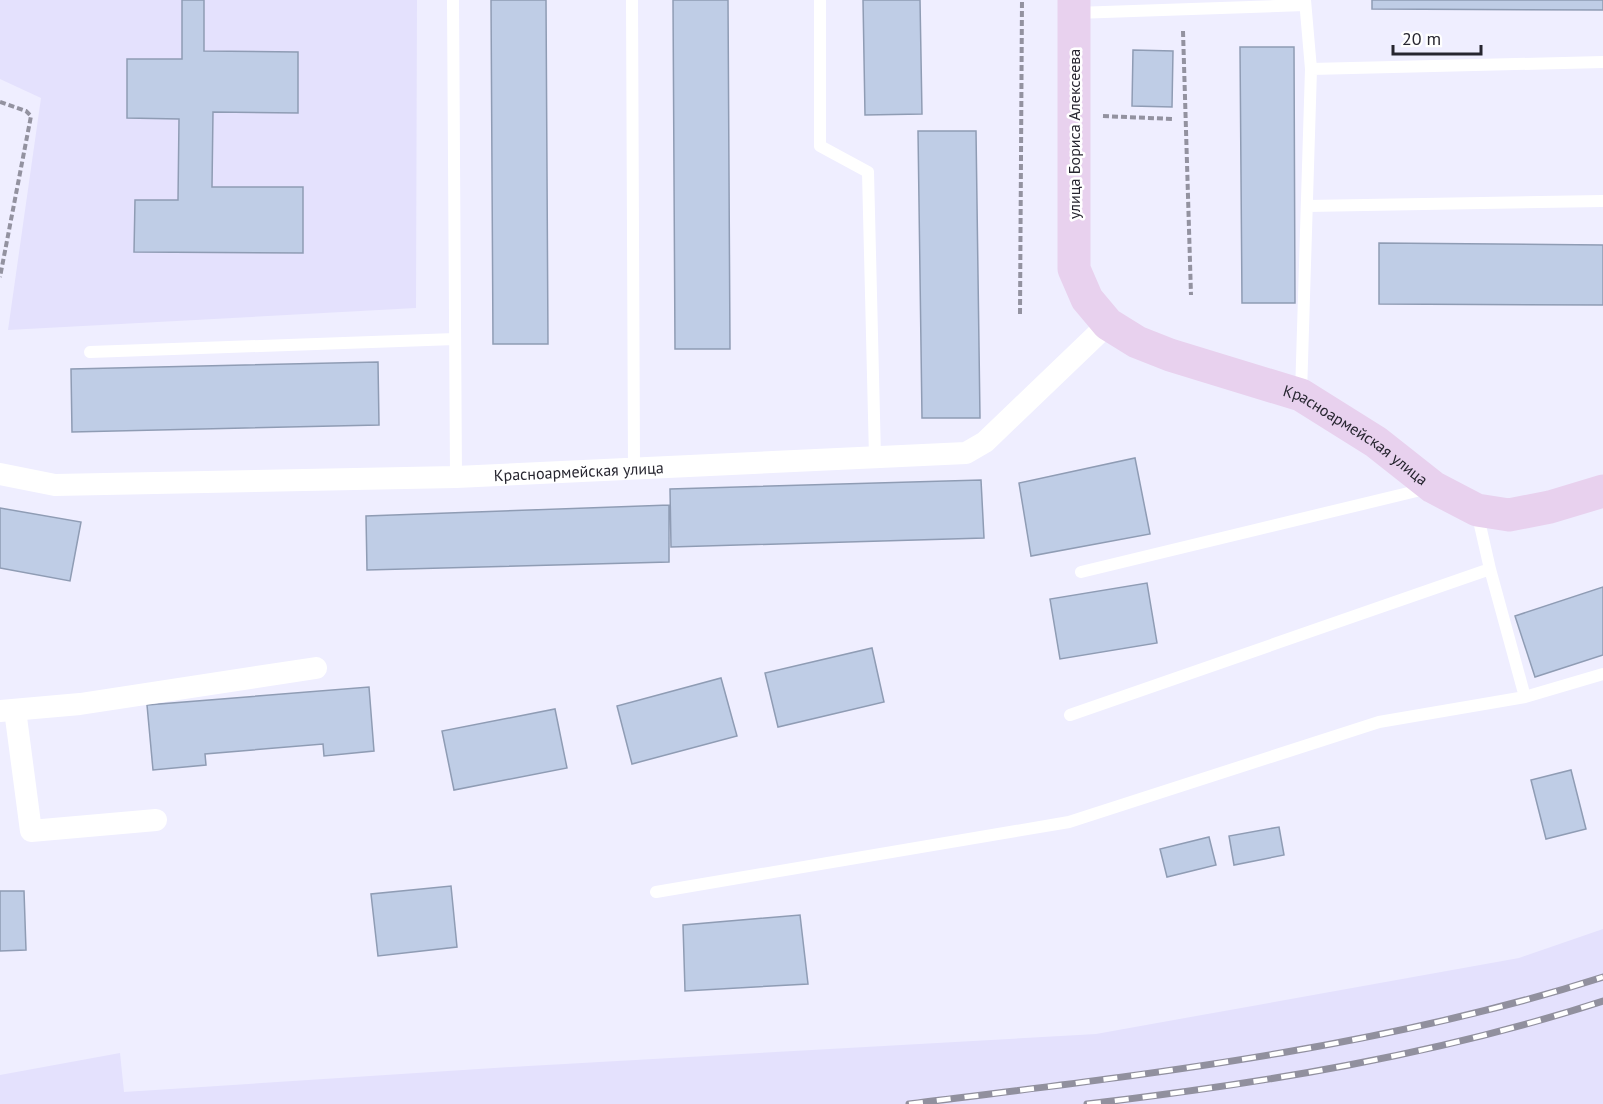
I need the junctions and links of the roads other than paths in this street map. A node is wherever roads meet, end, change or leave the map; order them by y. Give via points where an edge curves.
1 (453, 0) edge
2 (632, 0) edge
3 (820, 0) edge
4 (1305, 2) edge
5 (1074, 7) edge
6 (1603, 62) edge
7 (1311, 69) junction
8 (1603, 201) edge
9 (1307, 206) junction
10 (1074, 269) joint
11 (1108, 324) junction
12 (455, 339) junction
13 (90, 352) dead end
14 (1301, 395) junction
15 (875, 457) junction
16 (634, 468) junction
17 (0, 474) edge
18 (456, 477) junction
19 (1433, 487) junction
20 (1603, 491) edge
21 (1477, 510) junction
22 (1490, 569) junction
23 (1081, 572) dead end
24 (316, 668) dead end
25 (1603, 674) edge
26 (1525, 697) junction
27 (8, 710) edge
28 (1070, 715) dead end
29 (156, 820) dead end
30 (656, 892) dead end

1 - 12 lane
2 - 16 lane
3 - 15 lane via 820,146 868,172
4 - 5 lane via 1182,11
4 - 7 lane
5 - 10 street, улица Бориса Алексеева
6 - 7 lane
7 - 9 lane
8 - 9 lane
9 - 14 lane
10 - 11 street, Красноармейская улица via 1088,299
11 - 14 street, Красноармейская улица via 1137,342 1170,355
11 - 15 street, Красноармейская улица via 985,442 966,453
12 - 13 lane
12 - 18 lane
14 - 19 street, Красноармейская улица via 1376,442
15 - 16 street, Красноармейская улица
16 - 18 street, Красноармейская улица
17 - 18 street, Красноармейская улица via 55,485
19 - 21 street, Красноармейская улица
19 - 23 lane
20 - 21 street, Красноармейская улица via 1509,515
21 - 22 lane
22 - 26 lane
22 - 28 lane
24 - 27 street via 80,704
25 - 26 lane
26 - 30 lane via 1379,722 1069,822
27 - 29 street via 31,831

